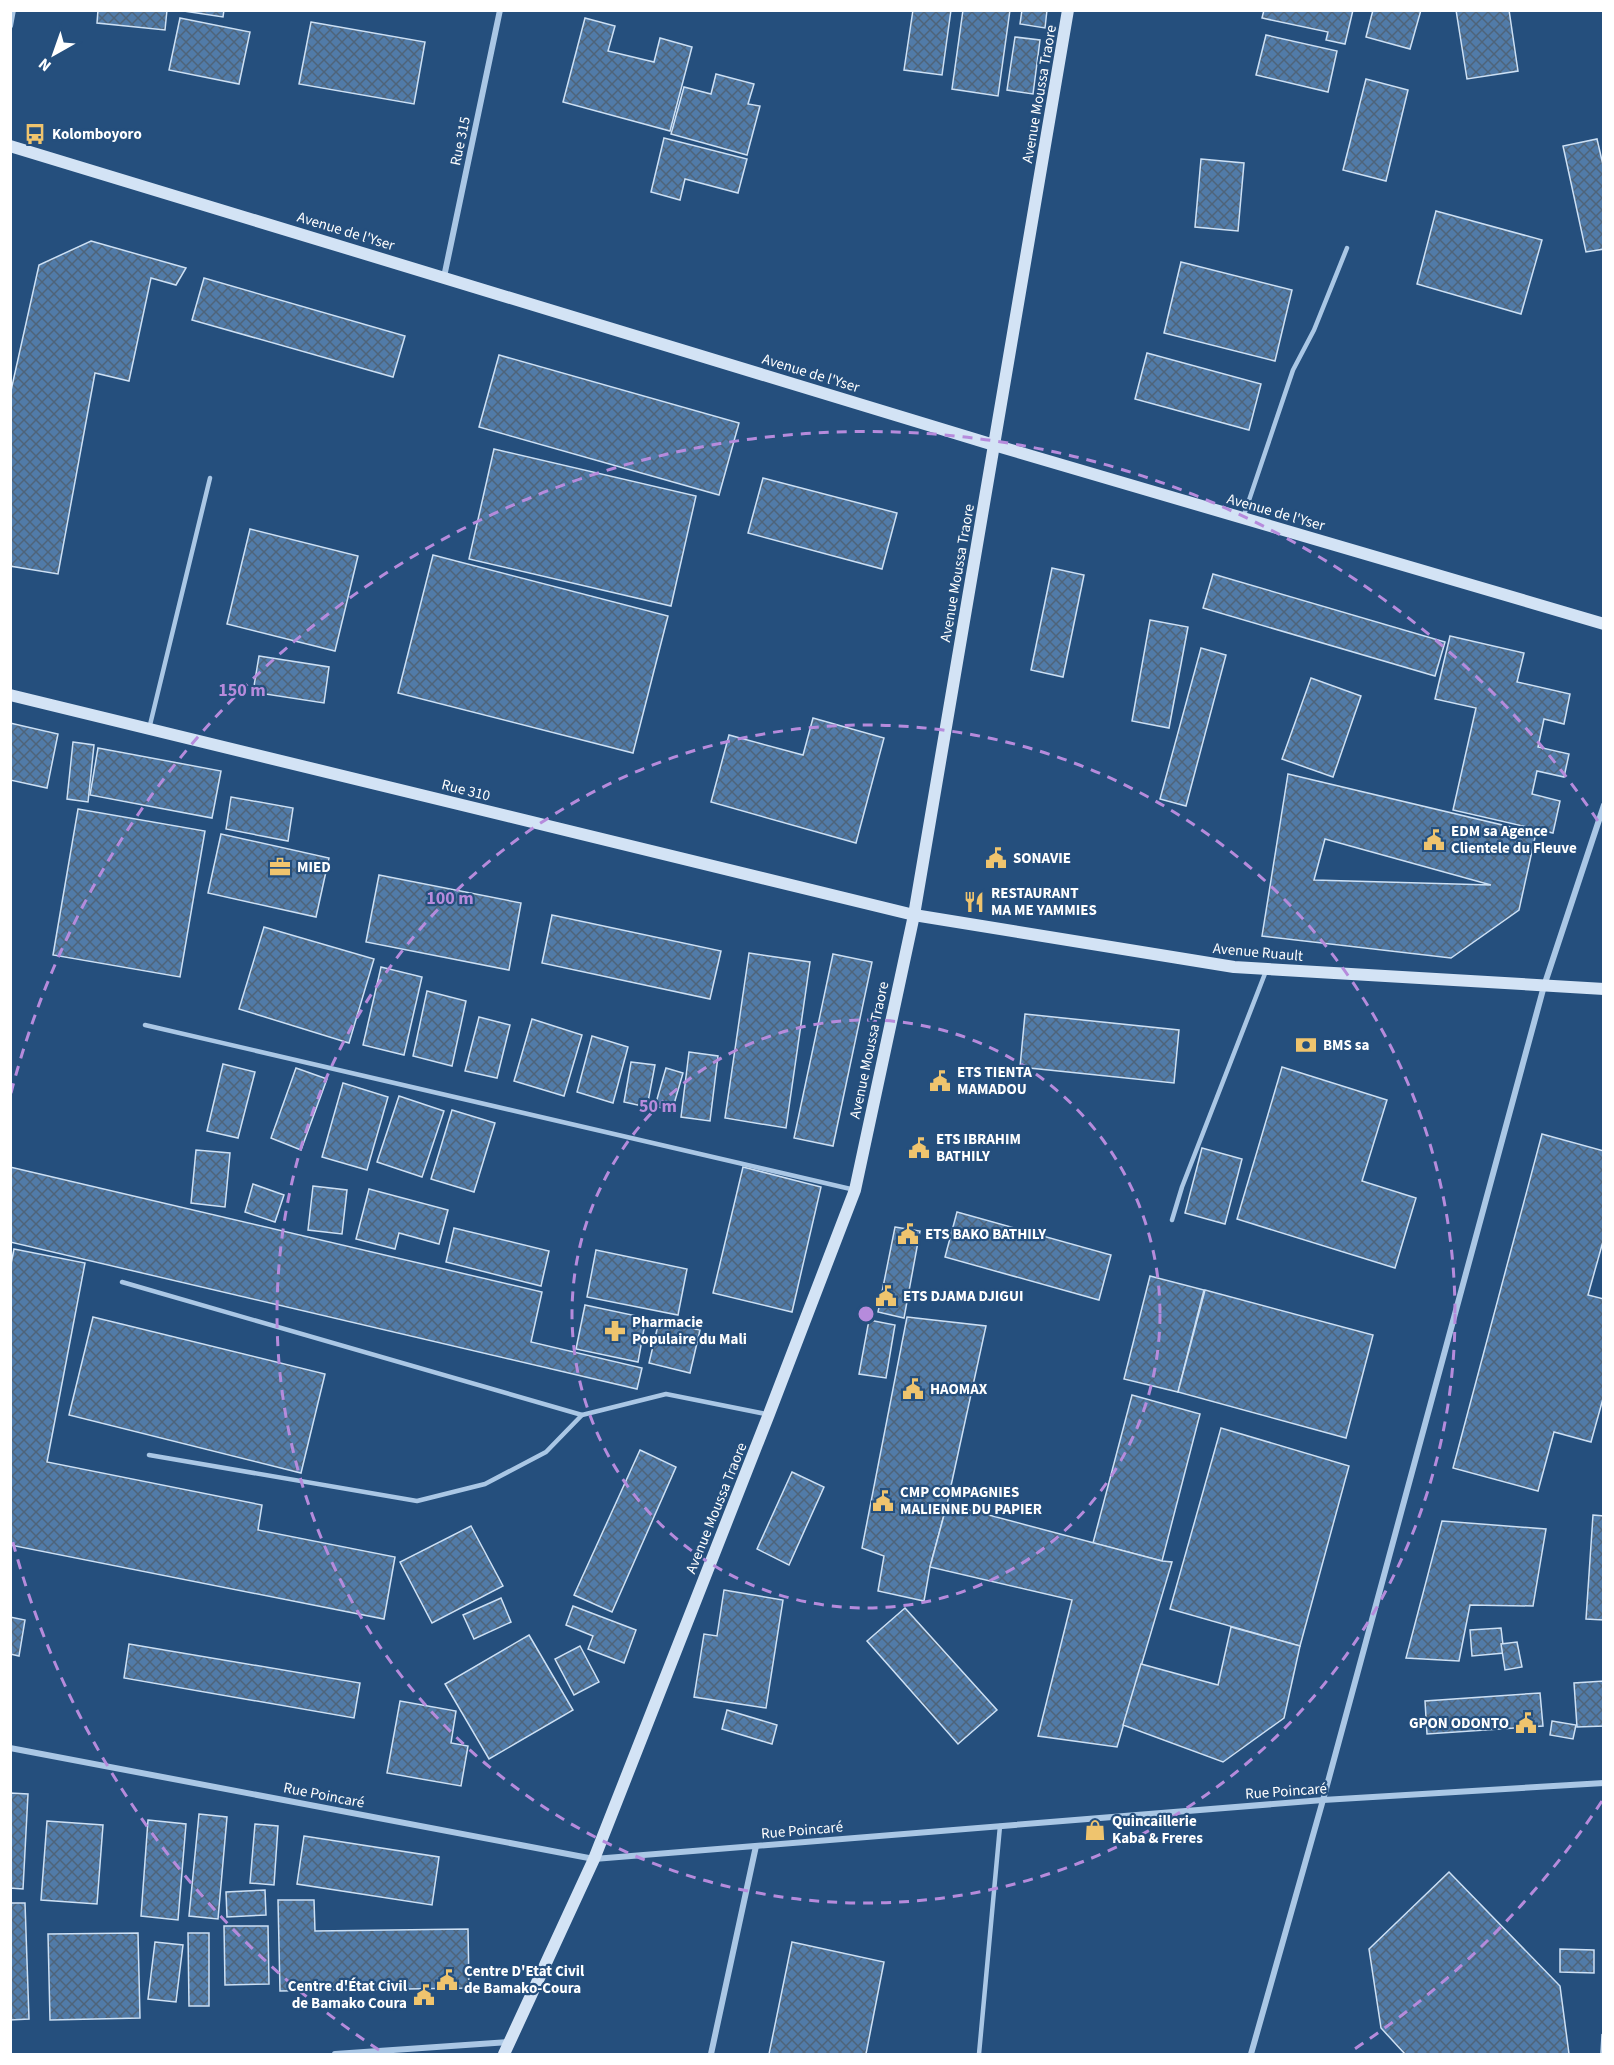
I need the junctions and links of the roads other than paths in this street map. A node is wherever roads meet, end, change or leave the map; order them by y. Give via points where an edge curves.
1 (13, 10) edge
2 (500, 10) edge
3 (1068, 10) edge
4 (10, 26) edge
5 (10, 146) edge
6 (1347, 248) dead end
7 (444, 277) junction
8 (994, 445) junction
9 (210, 478) dead end
10 (1243, 518) junction
11 (1604, 624) edge
12 (10, 695) edge
13 (149, 729) junction
14 (1604, 804) edge
15 (914, 915) junction
16 (1267, 969) junction
17 (1544, 986) junction
18 (1604, 989) edge
19 (145, 1025) dead end
20 (855, 1190) junction
21 (1172, 1220) dead end
22 (122, 1282) dead end
23 (769, 1414) junction
24 (582, 1415) junction
25 (149, 1455) dead end
26 (10, 1748) edge
27 (1604, 1783) edge
28 (1323, 1800) junction
29 (1000, 1826) junction
30 (756, 1846) junction
31 (594, 1859) junction
32 (509, 2042) junction
33 (335, 2055) edge
34 (504, 2055) edge
35 (711, 2055) edge
36 (979, 2055) edge
37 (1251, 2055) edge

1 - 4 street
2 - 7 street, Rue 315
3 - 8 street, Avenue Moussa Traore
5 - 7 street, Avenue de l'Yser
6 - 10 lane via 1314,330 1293,370
7 - 8 street, Avenue de l'Yser
8 - 10 street, Avenue de l'Yser
8 - 15 street, Avenue Moussa Traore
9 - 13 lane
10 - 11 street, Avenue de l'Yser
12 - 13 street, Rue 310
13 - 15 street, Rue 310
14 - 17 street
15 - 16 street, Avenue Ruault via 1234,967
15 - 20 street, Avenue Moussa Traore
16 - 17 street, Avenue Ruault
16 - 21 lane
17 - 18 street, Avenue Ruault
17 - 28 street
19 - 20 lane
20 - 23 street, Avenue Moussa Traore
22 - 24 lane
23 - 24 lane via 666,1394
23 - 31 street, Avenue Moussa Traore
24 - 25 lane via 546,1452 486,1484 417,1501
26 - 31 street, Rue Poincaré
27 - 28 street, Rue Poincaré
28 - 29 street, Rue Poincaré
28 - 37 street
29 - 30 street, Rue Poincaré
29 - 36 lane
30 - 31 street, Rue Poincaré
30 - 35 street
31 - 32 street, Avenue Moussa Traore
32 - 33 street
32 - 34 street, Avenue Moussa Traore

